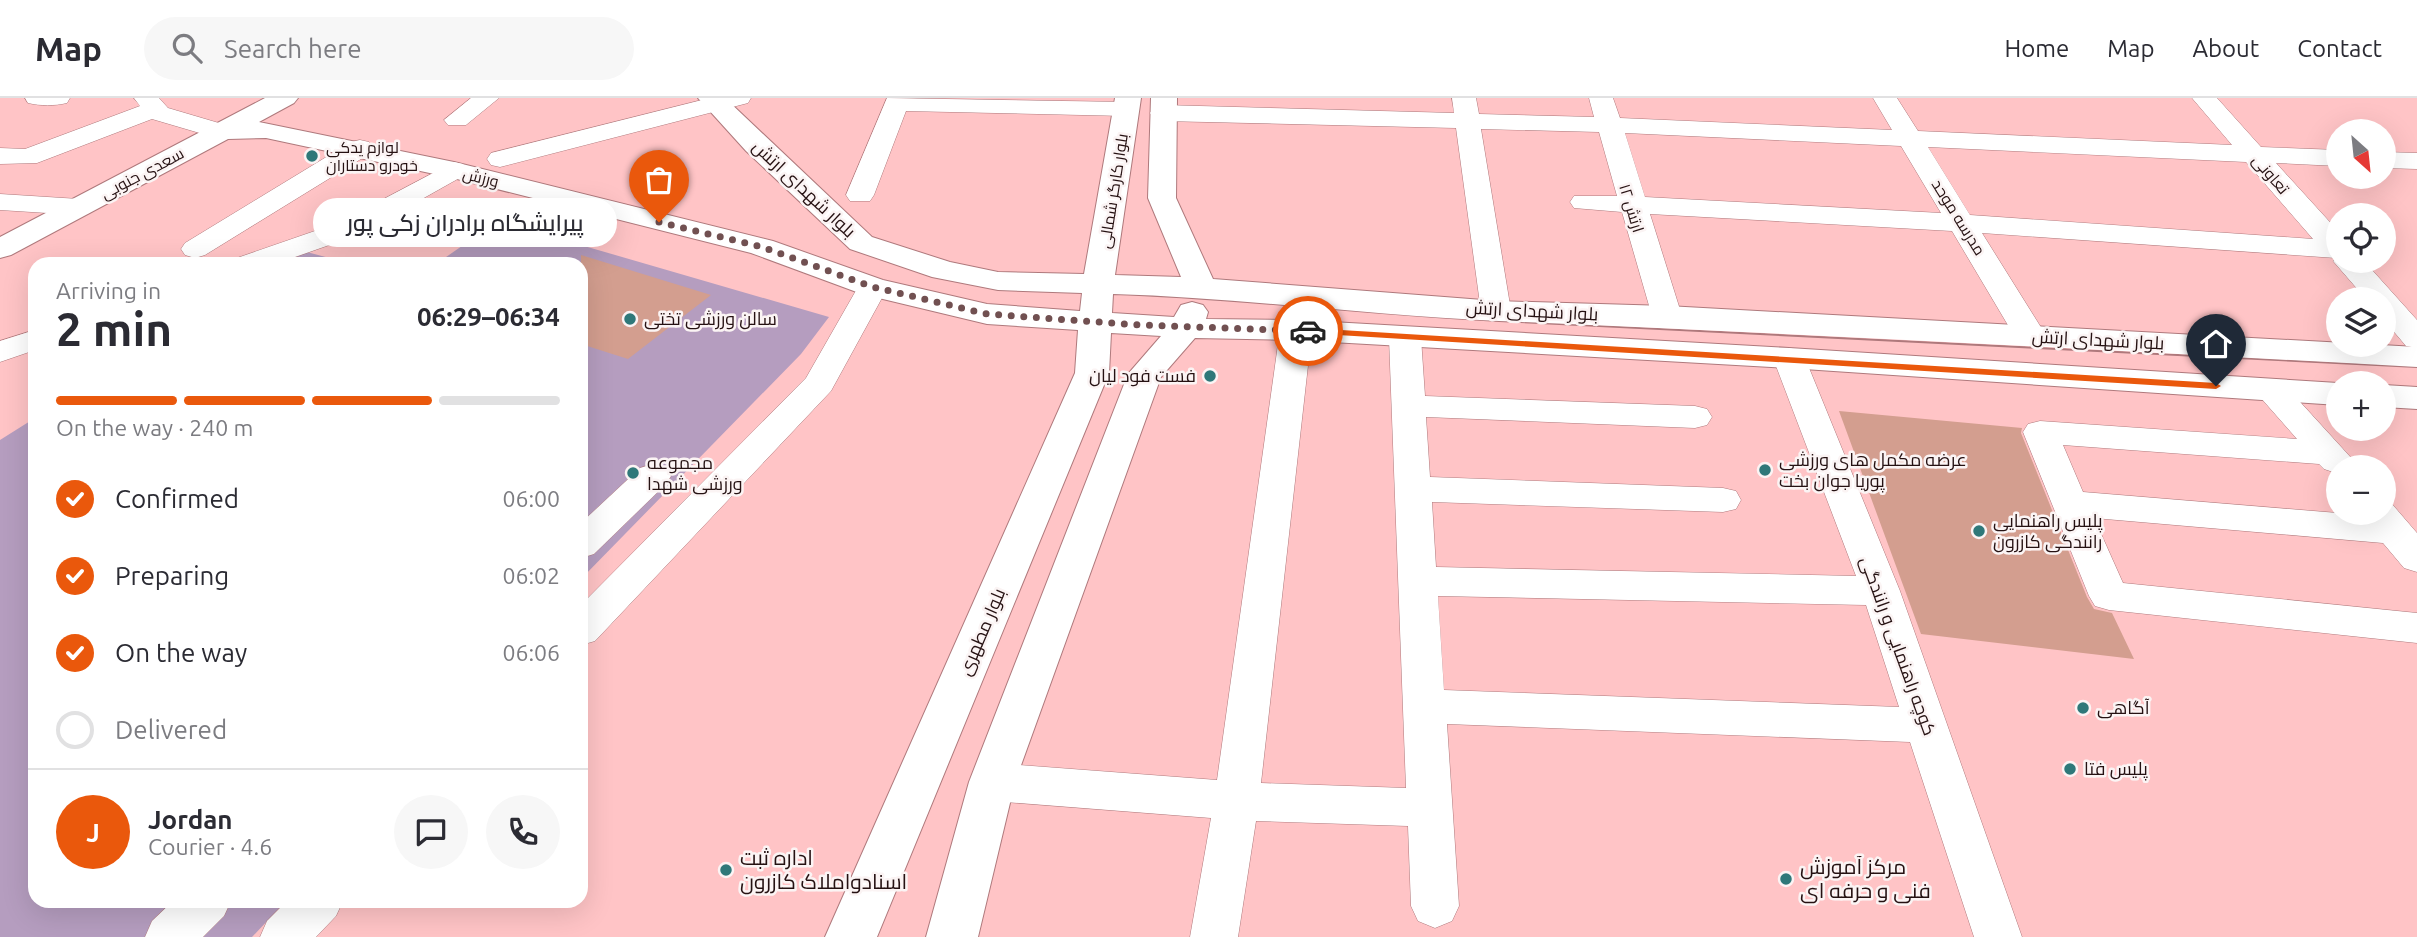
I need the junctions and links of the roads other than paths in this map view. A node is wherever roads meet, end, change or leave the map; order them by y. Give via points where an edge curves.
1 (37, 98) edge
2 (58, 98) edge
3 (487, 98) edge
4 (1601, 98) edge
5 (1885, 98) edge
6 (2204, 98) edge
7 (722, 100) edge
8 (898, 100) edge
9 (151, 103) edge
10 (1127, 104) edge
11 (1163, 105) edge
12 (1465, 110) edge
13 (275, 111) edge
14 (457, 120) dead end
15 (1608, 125) junction
16 (220, 131) junction
17 (1909, 138) junction
18 (360, 148) junction
19 (2254, 154) junction
20 (0, 156) edge
21 (2326, 157) edge
22 (500, 159) dead end
23 (2396, 161) edge
24 (2417, 162) edge
25 (454, 170) junction
26 (860, 195) dead end
27 (0, 202) edge
28 (1584, 202) dead end
29 (1630, 203) junction
30 (79, 207) junction
31 (825, 208) junction
32 (1964, 223) junction
33 (2326, 235) edge
34 (861, 243) junction
35 (762, 247) junction
36 (2326, 248) edge
37 (0, 249) edge
38 (195, 249) dead end
39 (267, 257) edge
40 (817, 267) junction
41 (2359, 273) edge
42 (873, 287) junction
43 (1201, 287) junction
44 (2371, 287) edge
45 (1096, 303) junction
46 (1496, 311) junction
47 (2396, 315) edge
48 (1667, 316) junction
49 (1186, 328) junction
50 (1296, 330) junction
51 (2031, 337) junction
52 (1405, 338) junction
53 (2417, 339) edge
54 (28, 342) edge
55 (0, 352) edge
56 (2417, 357) edge
57 (1789, 358) junction
58 (2270, 389) junction
59 (2326, 393) edge
60 (2396, 397) edge
61 (2417, 398) edge
62 (1409, 406) junction
63 (1695, 417) dead end
64 (2330, 455) edge
65 (2326, 459) edge
66 (653, 476) dead end
67 (1413, 489) junction
68 (1723, 500) dead end
69 (2070, 503) junction
70 (2397, 534) edge
71 (588, 538) edge
72 (1418, 581) junction
73 (1881, 591) junction
74 (588, 623) edge
75 (2417, 628) edge
76 (1424, 706) junction
77 (1927, 725) junction
78 (992, 782) junction
79 (1237, 801) junction
80 (1430, 808) junction
81 (1435, 906) dead end
82 (199, 908) edge
83 (311, 908) edge
84 (169, 937) edge
85 (284, 937) edge
86 (851, 937) edge
87 (951, 937) edge
88 (1214, 937) edge
89 (1998, 937) edge

1 - 2 street
3 - 14 street
4 - 15 street, ارتش ۱۲
5 - 17 street, مدرسه موحد
6 - 19 street, تعاونی
7 - 22 street
7 - 31 main road, بلوار شهدای ارتش via 756,145
8 - 10 street
8 - 26 street
9 - 16 street via 159,113
9 - 20 street via 28,157
10 - 45 main road, بلوار کارگر شمالی
11 - 12 street
11 - 43 main road via 1162,198
12 - 15 street
12 - 46 street
13 - 16 main road, ورزش
13 - 18 main road, ورزش
15 - 17 street
15 - 29 street, ارتش ۱۲
16 - 30 main road, سعدی جنوبی
17 - 19 street
17 - 32 street, مدرسه موحد
18 - 25 main road, ورزش
18 - 38 street
19 - 21 street
19 - 33 street, تعاونی
23 - 24 street
25 - 35 main road, ورزش
25 - 39 street via 348,229
27 - 30 street
28 - 29 street
29 - 32 street
29 - 48 street, ارتش ۱۲
30 - 37 main road, سعدی جنوبی
31 - 34 main road, بلوار شهدای ارتش
31 - 35 main road via 805,231
32 - 36 street
32 - 51 street, مدرسه موحد
34 - 40 main road via 843,239 820,242 809,252
34 - 45 main road, بلوار شهدای ارتش via 943,270
35 - 40 main road, ورزش
40 - 42 main road, ورزش
41 - 44 street
42 - 45 main road, ورزش via 987,314
42 - 74 street via 819,384
43 - 45 main road, بلوار شهدای ارتش
43 - 46 main road, بلوار شهدای ارتش
43 - 49 main road
45 - 49 main road, ورزش
45 - 86 main road, بلوار مطهری via 1092,373
46 - 48 main road, بلوار شهدای ارتش
47 - 53 street
48 - 51 main road, بلوار شهدای ارتش
49 - 50 main road, بلوار شهدای ارتش
49 - 78 main road via 1145,374
50 - 52 main road, بلوار شهدای ارتش
50 - 79 street
51 - 56 main road, بلوار شهدای ارتش
52 - 57 main road, بلوار شهدای ارتش
52 - 62 street
54 - 55 street
57 - 58 main road, بلوار شهدای ارتش
57 - 73 street, کوچه راهنمایی و رانندگی
58 - 59 main road, بلوار شهدای ارتش
58 - 64 street
60 - 61 main road
62 - 63 street
62 - 67 street
65 - 69 street via 2040,432
66 - 71 street
67 - 68 street
67 - 72 street
69 - 70 street
69 - 75 street via 2109,596
72 - 73 street
72 - 76 street
73 - 77 street, کوچه راهنمایی و رانندگی
76 - 77 street
76 - 80 street
77 - 89 street, کوچه راهنمایی و رانندگی
78 - 79 street
78 - 87 main road
79 - 80 street
79 - 88 street
80 - 81 street
82 - 84 street
83 - 85 street

